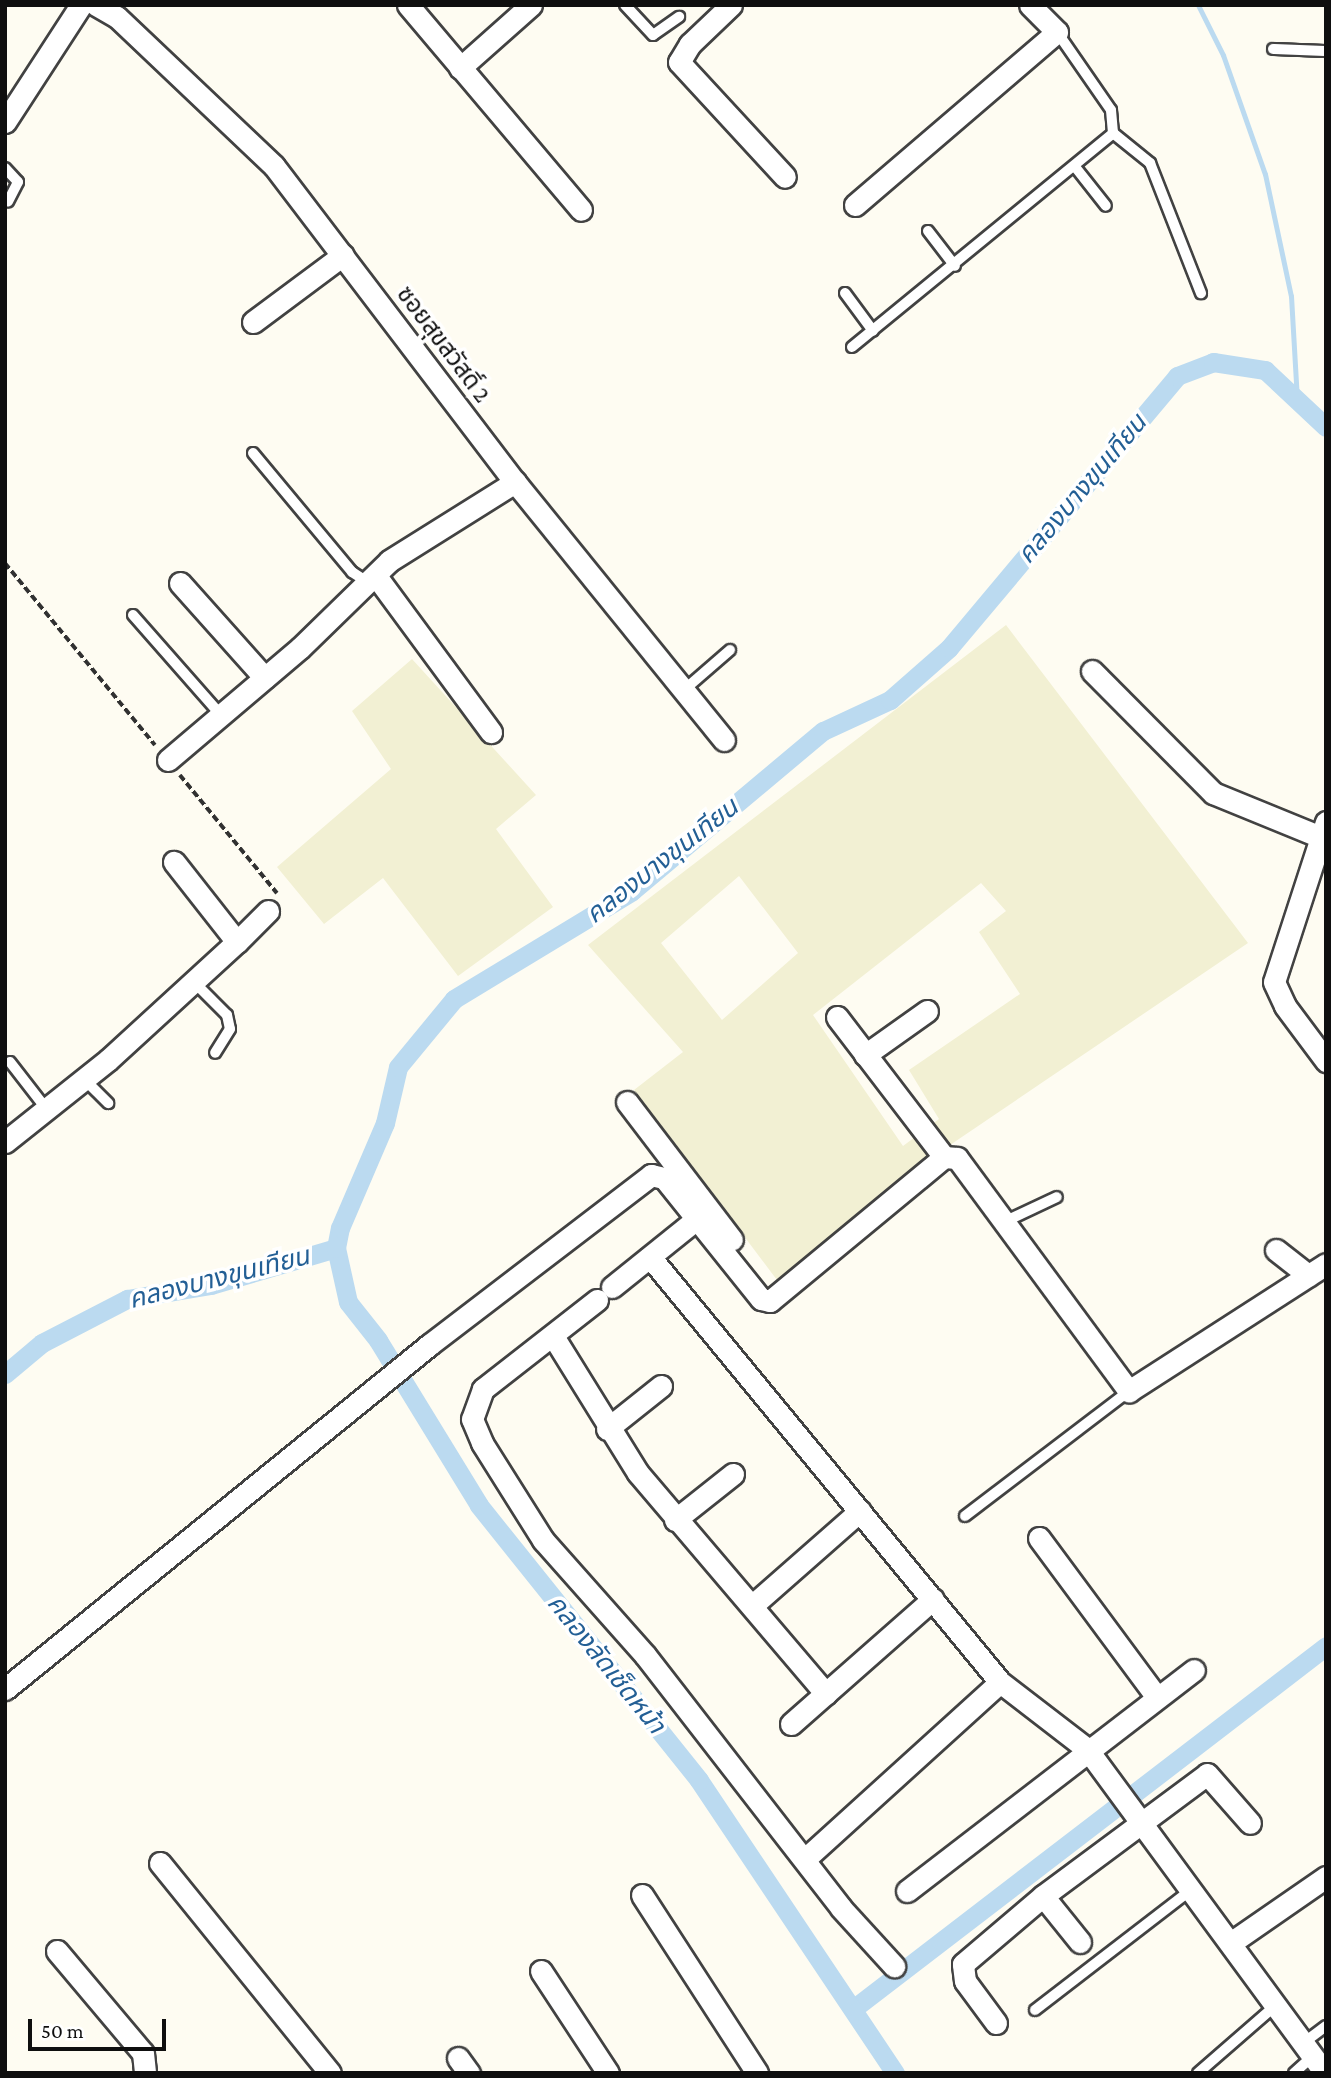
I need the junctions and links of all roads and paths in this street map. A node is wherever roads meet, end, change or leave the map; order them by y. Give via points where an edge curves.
1 (81, 5) edge
2 (96, 5) edge
3 (408, 5) edge
4 (531, 5) edge
5 (625, 5) edge
6 (731, 5) edge
7 (1030, 5) edge
8 (121, 11) edge
9 (679, 17) dead end
10 (1057, 32) junction
11 (1273, 49) dead end
12 (1326, 51) edge
13 (460, 68) junction
14 (5, 122) edge
15 (1113, 133) junction
16 (1076, 168) junction
17 (5, 169) edge
18 (785, 177) dead end
19 (8, 202) dead end
20 (855, 205) dead end
21 (1106, 206) dead end
22 (581, 210) dead end
23 (928, 231) dead end
24 (343, 255) junction
25 (955, 266) junction
26 (845, 293) dead end
27 (1201, 293) dead end
28 (253, 322) dead end
29 (873, 331) junction
30 (852, 347) dead end
31 (253, 453) dead end
32 (515, 482) junction
33 (5, 563) edge
34 (373, 580) junction
35 (180, 583) dead end
36 (133, 615) dead end
37 (730, 650) dead end
38 (1091, 671) dead end
39 (265, 678) junction
40 (684, 690) junction
41 (221, 715) junction
42 (491, 732) dead end
43 (724, 740) dead end
44 (168, 760) junction
45 (1323, 830) edge
46 (174, 862) dead end
47 (268, 911) joint
48 (237, 942) junction
49 (193, 981) junction
50 (927, 1011) dead end
51 (837, 1017) dead end
52 (215, 1053) dead end
53 (865, 1055) junction
54 (1326, 1061) edge
55 (10, 1062) dead end
56 (85, 1080) junction
57 (627, 1102) dead end
58 (107, 1103) dead end
59 (48, 1111) junction
60 (5, 1142) edge
61 (944, 1157) junction
62 (1057, 1197) dead end
63 (1006, 1221) junction
64 (688, 1225) dead end
65 (1276, 1250) dead end
66 (650, 1257) junction
67 (1317, 1270) edge
68 (777, 1296) junction
69 (553, 1336) junction
70 (660, 1386) dead end
71 (1129, 1391) junction
72 (607, 1429) junction
73 (733, 1474) dead end
74 (860, 1511) junction
75 (965, 1516) dead end
76 (675, 1520) junction
77 (1039, 1538) dead end
78 (933, 1599) junction
79 (754, 1604) junction
80 (1194, 1670) dead end
81 (1000, 1682) junction
82 (5, 1689) edge
83 (826, 1694) junction
84 (1156, 1696) junction
85 (791, 1724) dead end
86 (1087, 1749) junction
87 (1136, 1814) junction
88 (1250, 1823) dead end
89 (805, 1859) junction
90 (160, 1863) dead end
91 (1326, 1877) edge
92 (1192, 1889) junction
93 (906, 1891) dead end
94 (642, 1895) dead end
95 (1043, 1896) junction
96 (1080, 1942) dead end
97 (1232, 1942) junction
98 (57, 1951) dead end
99 (894, 1966) dead end
100 (541, 1971) dead end
101 (1275, 2006) junction
102 (1035, 2010) dead end
103 (996, 2023) dead end
104 (1326, 2026) edge
105 (1313, 2058) edge
106 (751, 2070) edge
107 (145, 2073) edge
108 (330, 2073) edge
109 (608, 2073) edge
110 (1198, 2073) edge
111 (1294, 2073) edge

1 - 14 street
2 - 8 street, ซอยสุขสวัสดิ์ 2
3 - 13 street
4 - 13 street
5 - 9 lane via 653,35
6 - 18 street via 690,44 679,62
7 - 10 street
8 - 24 street, ซอยสุขสวัสดิ์ 2 via 274,166
10 - 15 lane via 1111,110
10 - 20 street
11 - 12 lane
13 - 22 street
15 - 16 lane
15 - 27 lane via 1150,163
16 - 21 lane
16 - 25 lane
17 - 19 lane via 18,182
23 - 25 lane
24 - 28 street
24 - 32 street, ซอยสุขสวัสดิ์ 2
25 - 29 lane
26 - 29 lane
29 - 30 lane
31 - 34 lane via 352,572
32 - 34 street via 389,561
32 - 40 street, ซอยสุขสวัสดิ์ 2
33 - 44 path
34 - 39 street
34 - 42 street
35 - 39 street
36 - 41 lane
37 - 40 lane
38 - 45 street via 1213,793
39 - 41 street
40 - 43 street, ซอยสุขสวัสดิ์ 2
41 - 44 street
44 - 47 path via 282,899
45 - 54 street via 1274,982 1285,1006
46 - 48 street
47 - 48 street
48 - 49 street
49 - 52 lane via 227,1015 230,1029
49 - 56 street
50 - 53 street
51 - 53 street
53 - 61 street
55 - 59 lane
56 - 58 lane
56 - 59 street
57 - 68 street
59 - 60 street
61 - 63 street via 957,1158
61 - 68 street
62 - 63 lane
63 - 71 street
64 - 66 street
65 - 67 street
66 - 69 street
66 - 74 street
67 - 71 street
68 - 82 street via 761,1299 658,1173 429,1345
69 - 72 street
69 - 89 street via 483,1388 472,1419 482,1443 543,1540 700,1722
70 - 72 street
71 - 75 lane
72 - 76 street
73 - 76 street
74 - 78 street
74 - 79 street
76 - 79 street
77 - 84 street
78 - 81 street
78 - 83 street
79 - 83 street
80 - 84 street
81 - 86 street
81 - 89 street
83 - 85 street
84 - 86 street
86 - 87 street
86 - 93 street
87 - 88 street via 1207,1774
87 - 92 street
87 - 95 street
89 - 99 street
90 - 108 street
91 - 97 street
92 - 97 street
92 - 102 lane
94 - 106 street
95 - 96 street
95 - 103 street via 963,1964 965,1981
97 - 101 street
98 - 107 street via 143,2053
100 - 109 street
101 - 105 street
101 - 110 lane
104 - 105 lane
105 - 111 lane

